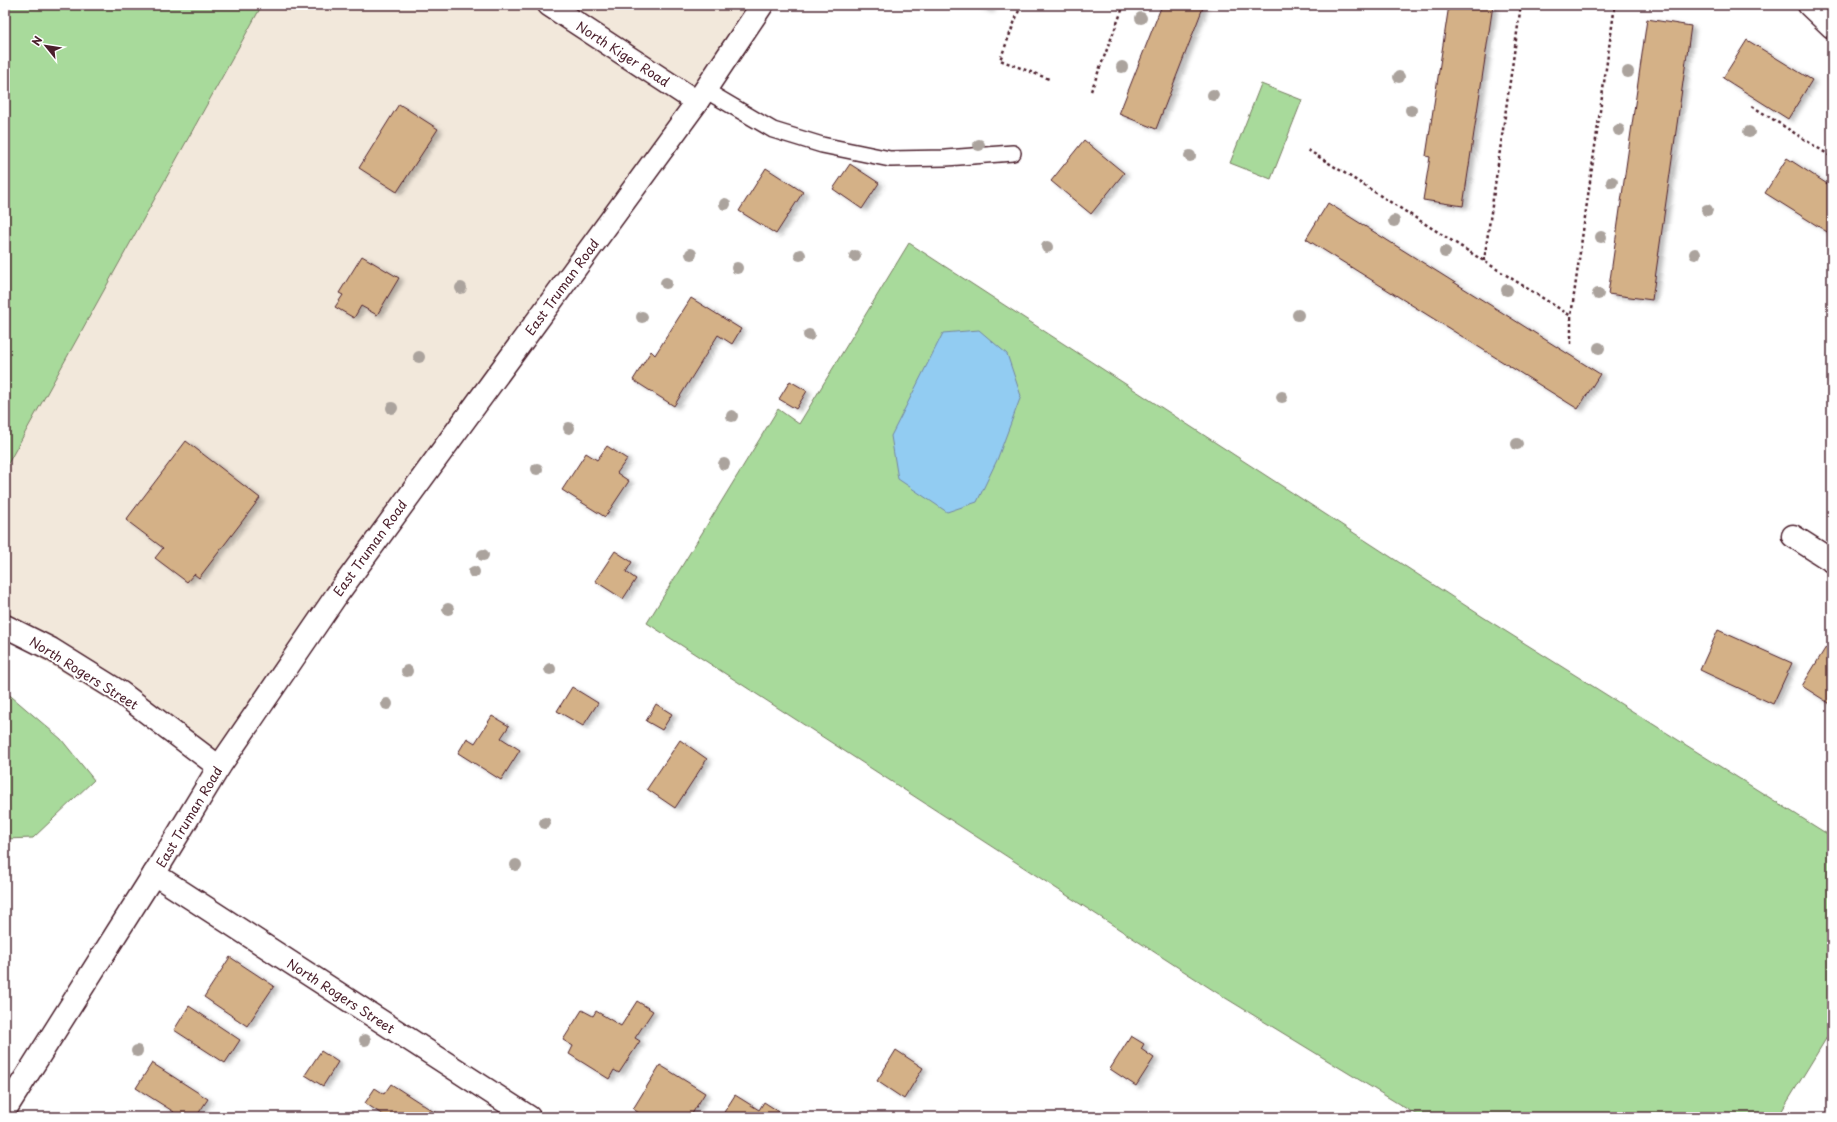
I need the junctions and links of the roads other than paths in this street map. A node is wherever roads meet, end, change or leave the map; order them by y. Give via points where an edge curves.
1 (549, 5) edge
2 (762, 5) edge
3 (1809, 5) edge
4 (1832, 27) edge
5 (701, 96) junction
6 (1013, 153) dead end
7 (1793, 536) dead end
8 (1832, 561) edge
9 (5, 626) edge
10 (219, 767) junction
11 (154, 874) junction
12 (5, 1110) edge
13 (516, 1114) edge

1 - 5 main road, North Kiger Road
2 - 5 main road, East Truman Road
3 - 4 main road
5 - 6 lane via 772,130 822,146 890,159
5 - 10 main road, East Truman Road via 336,596
7 - 8 main road
9 - 10 main road, North Rogers Street via 51,649 120,692
10 - 11 main road, East Truman Road
11 - 12 main road, East Truman Road
11 - 13 main road, North Rogers Street

